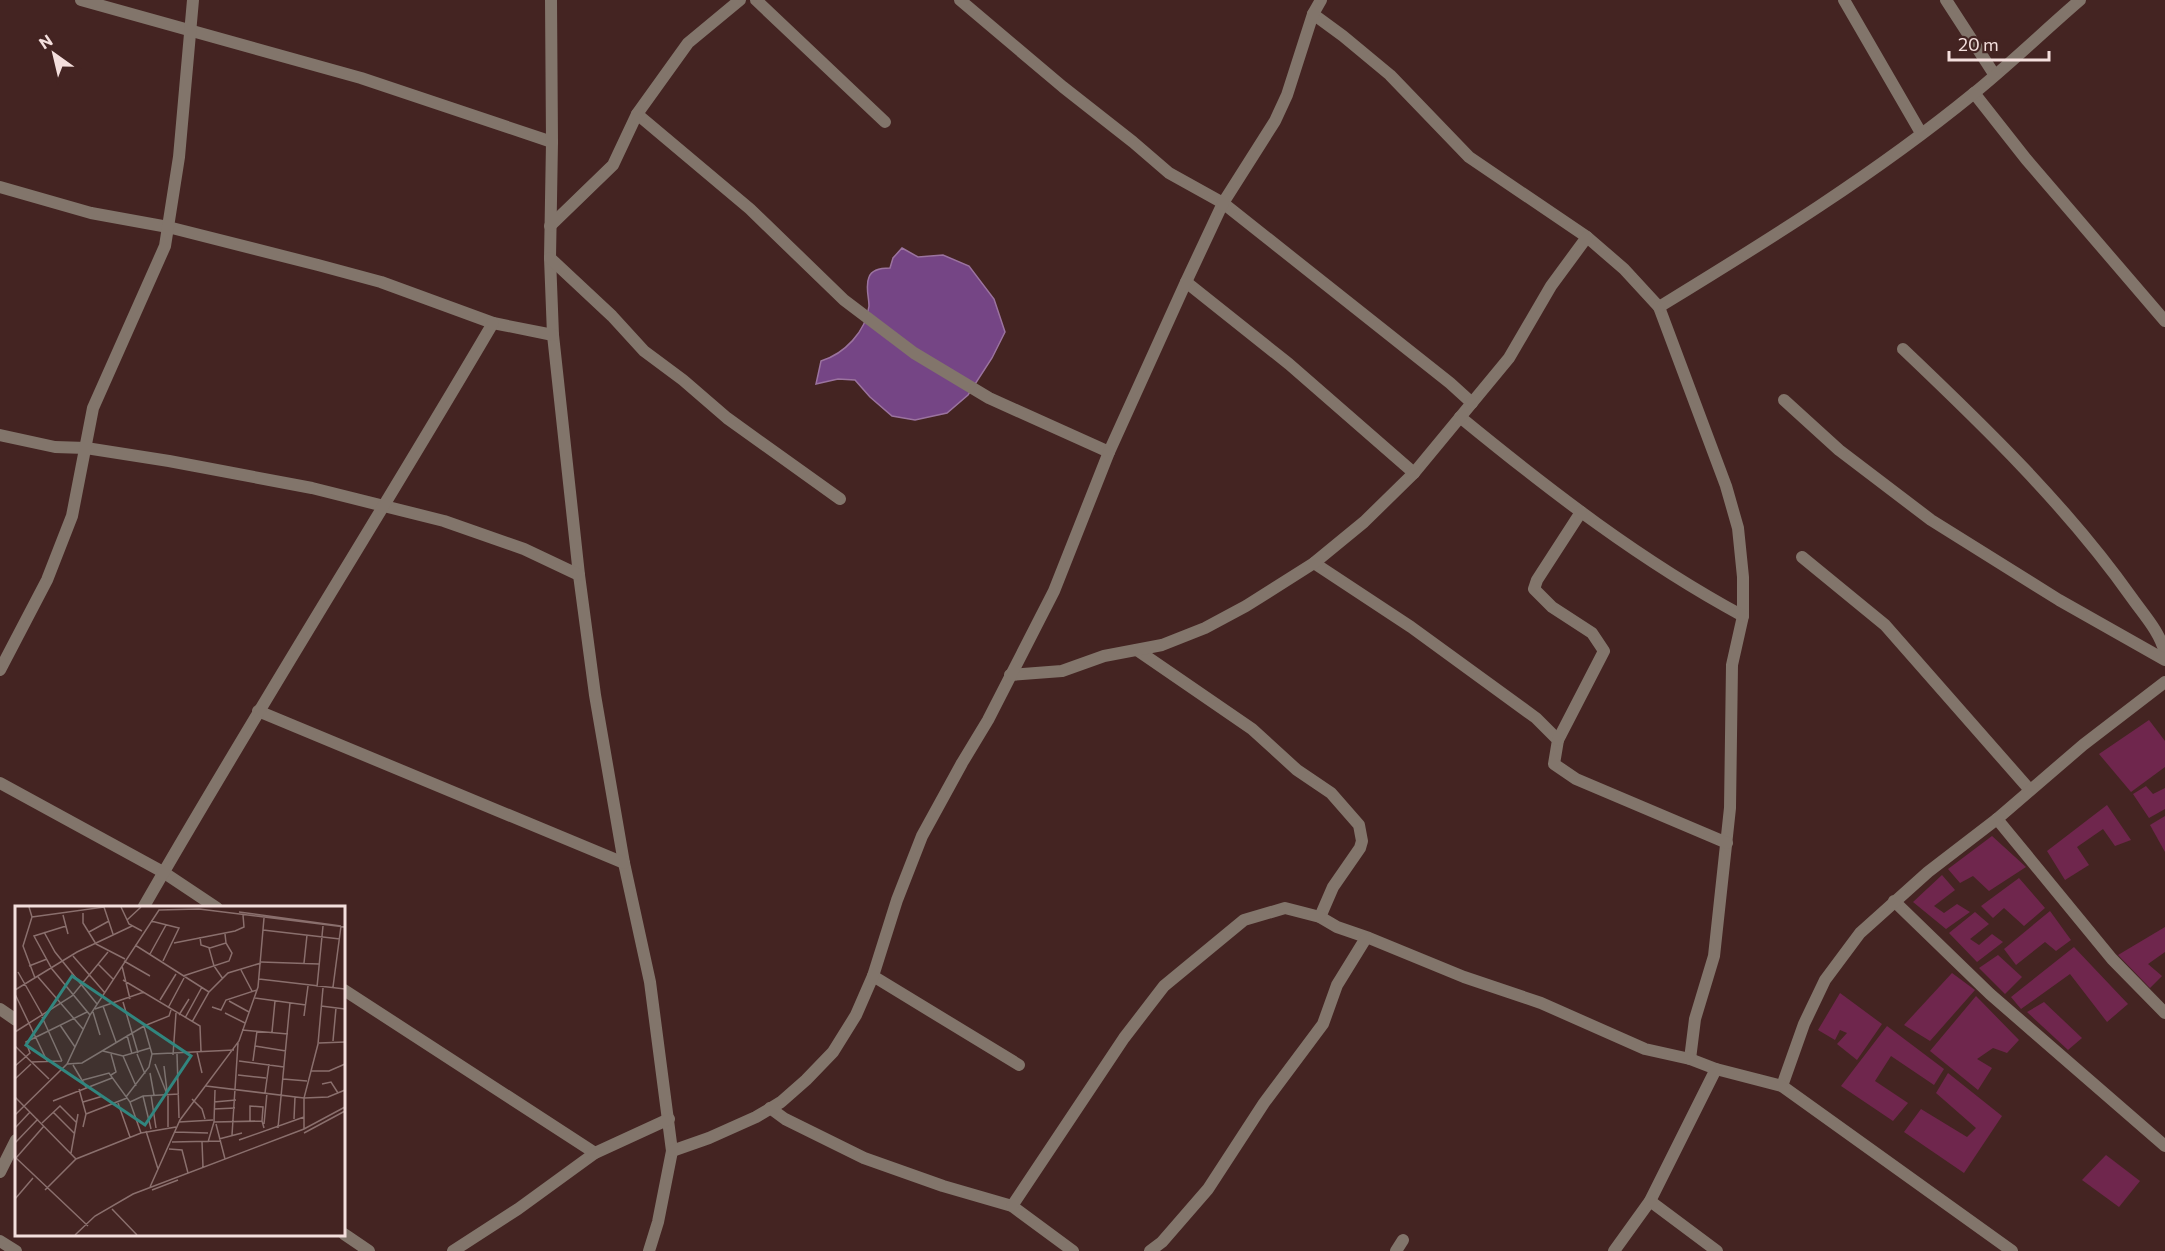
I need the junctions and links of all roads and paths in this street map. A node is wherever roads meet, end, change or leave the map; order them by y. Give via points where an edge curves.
1 (81, 0) edge
2 (193, 0) edge
3 (551, 0) edge
4 (740, 0) edge
5 (756, 0) edge
6 (960, 0) edge
7 (1321, 0) edge
8 (1844, 0) edge
9 (1946, 0) edge
10 (2080, 0) edge
11 (1313, 14) junction
12 (189, 31) junction
13 (1994, 74) junction
14 (1974, 93) junction
15 (637, 114) junction
16 (885, 122) dead end
17 (1921, 134) junction
18 (552, 142) junction
19 (0, 187) edge
20 (1223, 203) junction
21 (550, 225) junction
22 (168, 227) junction
23 (1587, 237) junction
24 (550, 258) junction
25 (1186, 282) junction
26 (1659, 307) junction
27 (2165, 321) edge
28 (493, 323) junction
29 (553, 335) junction
30 (1903, 349) dead end
31 (1784, 400) dead end
32 (1472, 403) junction
33 (1460, 417) junction
34 (0, 435) edge
35 (86, 448) junction
36 (1109, 452) junction
37 (1414, 473) junction
38 (840, 499) dead end
39 (385, 506) junction
40 (1581, 512) junction
41 (1802, 557) dead end
42 (1314, 563) junction
43 (579, 575) junction
44 (1743, 616) junction
45 (1137, 650) junction
46 (2165, 653) edge
47 (2165, 660) edge
48 (0, 670) edge
49 (1010, 675) junction
50 (2165, 682) edge
51 (258, 711) junction
52 (1558, 740) junction
53 (0, 783) edge
54 (2030, 790) junction
55 (1997, 819) junction
56 (1727, 843) junction
57 (624, 862) junction
58 (163, 872) junction
59 (1894, 901) junction
60 (144, 906) edge
61 (214, 906) edge
62 (1320, 917) junction
63 (1366, 938) junction
64 (873, 976) junction
65 (345, 991) edge
66 (0, 1009) edge
67 (2165, 1013) edge
68 (15, 1019) edge
69 (1690, 1059) junction
70 (1019, 1065) dead end
71 (1716, 1070) junction
72 (1782, 1086) junction
73 (770, 1108) junction
74 (669, 1119) junction
75 (15, 1142) edge
76 (2165, 1146) edge
77 (672, 1151) junction
78 (595, 1153) junction
79 (0, 1172) edge
80 (1650, 1202) junction
81 (1012, 1206) junction
82 (345, 1235) edge
83 (0, 1240) edge
84 (1403, 1240) dead end
85 (16, 1251) edge
86 (369, 1251) edge
87 (453, 1251) edge
88 (649, 1251) edge
89 (1073, 1251) edge
90 (1150, 1251) edge
91 (1396, 1251) edge
92 (1614, 1251) edge
93 (1717, 1251) edge
94 (2012, 1251) edge

1 - 12 street
2 - 12 street
3 - 18 street
4 - 15 street via 688,43
5 - 16 street
6 - 20 street via 1169,173
7 - 11 street
8 - 17 street
9 - 13 street
10 - 13 street
11 - 20 street via 1275,121
11 - 23 street via 1390,75 1469,157
12 - 18 street via 361,78
12 - 22 street via 179,157
13 - 14 street
14 - 17 street
14 - 27 street
15 - 21 street via 613,165
15 - 36 street via 750,209 844,300 914,353 989,398
17 - 26 street via 1784,230
18 - 21 street
19 - 22 street via 91,213
20 - 25 street
20 - 32 street
21 - 24 street
22 - 28 street via 381,282
22 - 35 street via 165,246 93,408
23 - 26 street
23 - 32 street via 1551,286 1509,358
24 - 29 street
24 - 38 street via 644,351 727,418
25 - 36 street
25 - 37 street via 1289,364
26 - 44 street via 1738,528
28 - 29 street
28 - 39 street
29 - 43 street
30 - 46 street via 1984,426 2069,519 2121,583 2162,641
31 - 47 street via 1839,450 1931,520
32 - 33 street
33 - 37 street
33 - 40 street
34 - 35 street via 55,447
35 - 39 street via 268,480
35 - 48 street via 72,516 46,580
36 - 49 street via 1054,591
37 - 42 street
39 - 43 street via 444,521 524,549
39 - 51 street
40 - 44 street via 1697,591
40 - 52 street via 1534,589 1552,607 1592,633 1604,651
41 - 54 street via 1885,625
42 - 45 street via 1205,628
42 - 52 street via 1430,641 1536,718
43 - 57 street
44 - 56 street via 1732,665
45 - 49 street via 1062,670
45 - 62 street via 1252,729 1297,770 1331,793 1359,825 1360,848
49 - 64 street via 922,836
50 - 54 street
51 - 57 street
51 - 58 street
52 - 56 street via 1554,764 1576,779
53 - 58 street
54 - 55 street
55 - 59 street
55 - 67 street via 2112,959
56 - 69 street via 1714,956 1695,1019
57 - 74 street via 651,982
58 - 60 street
58 - 61 street
59 - 72 street via 1860,933 1825,980
59 - 76 street via 1990,994
62 - 63 street
62 - 81 street via 1285,908 1244,920 1164,986 1124,1038
63 - 69 street via 1541,1003 1645,1049
63 - 90 street via 1337,985 1323,1024 1264,1103 1208,1189
64 - 70 street
64 - 73 street via 856,1015 832,1052 806,1080
65 - 78 street
66 - 68 street
69 - 71 street
71 - 72 street
71 - 80 street
72 - 94 street
73 - 77 street
73 - 81 street via 864,1158
74 - 77 street
74 - 78 street
75 - 79 street
77 - 88 street
78 - 87 street
80 - 92 street
80 - 93 street
81 - 89 street
82 - 86 street
83 - 85 street
84 - 91 street

